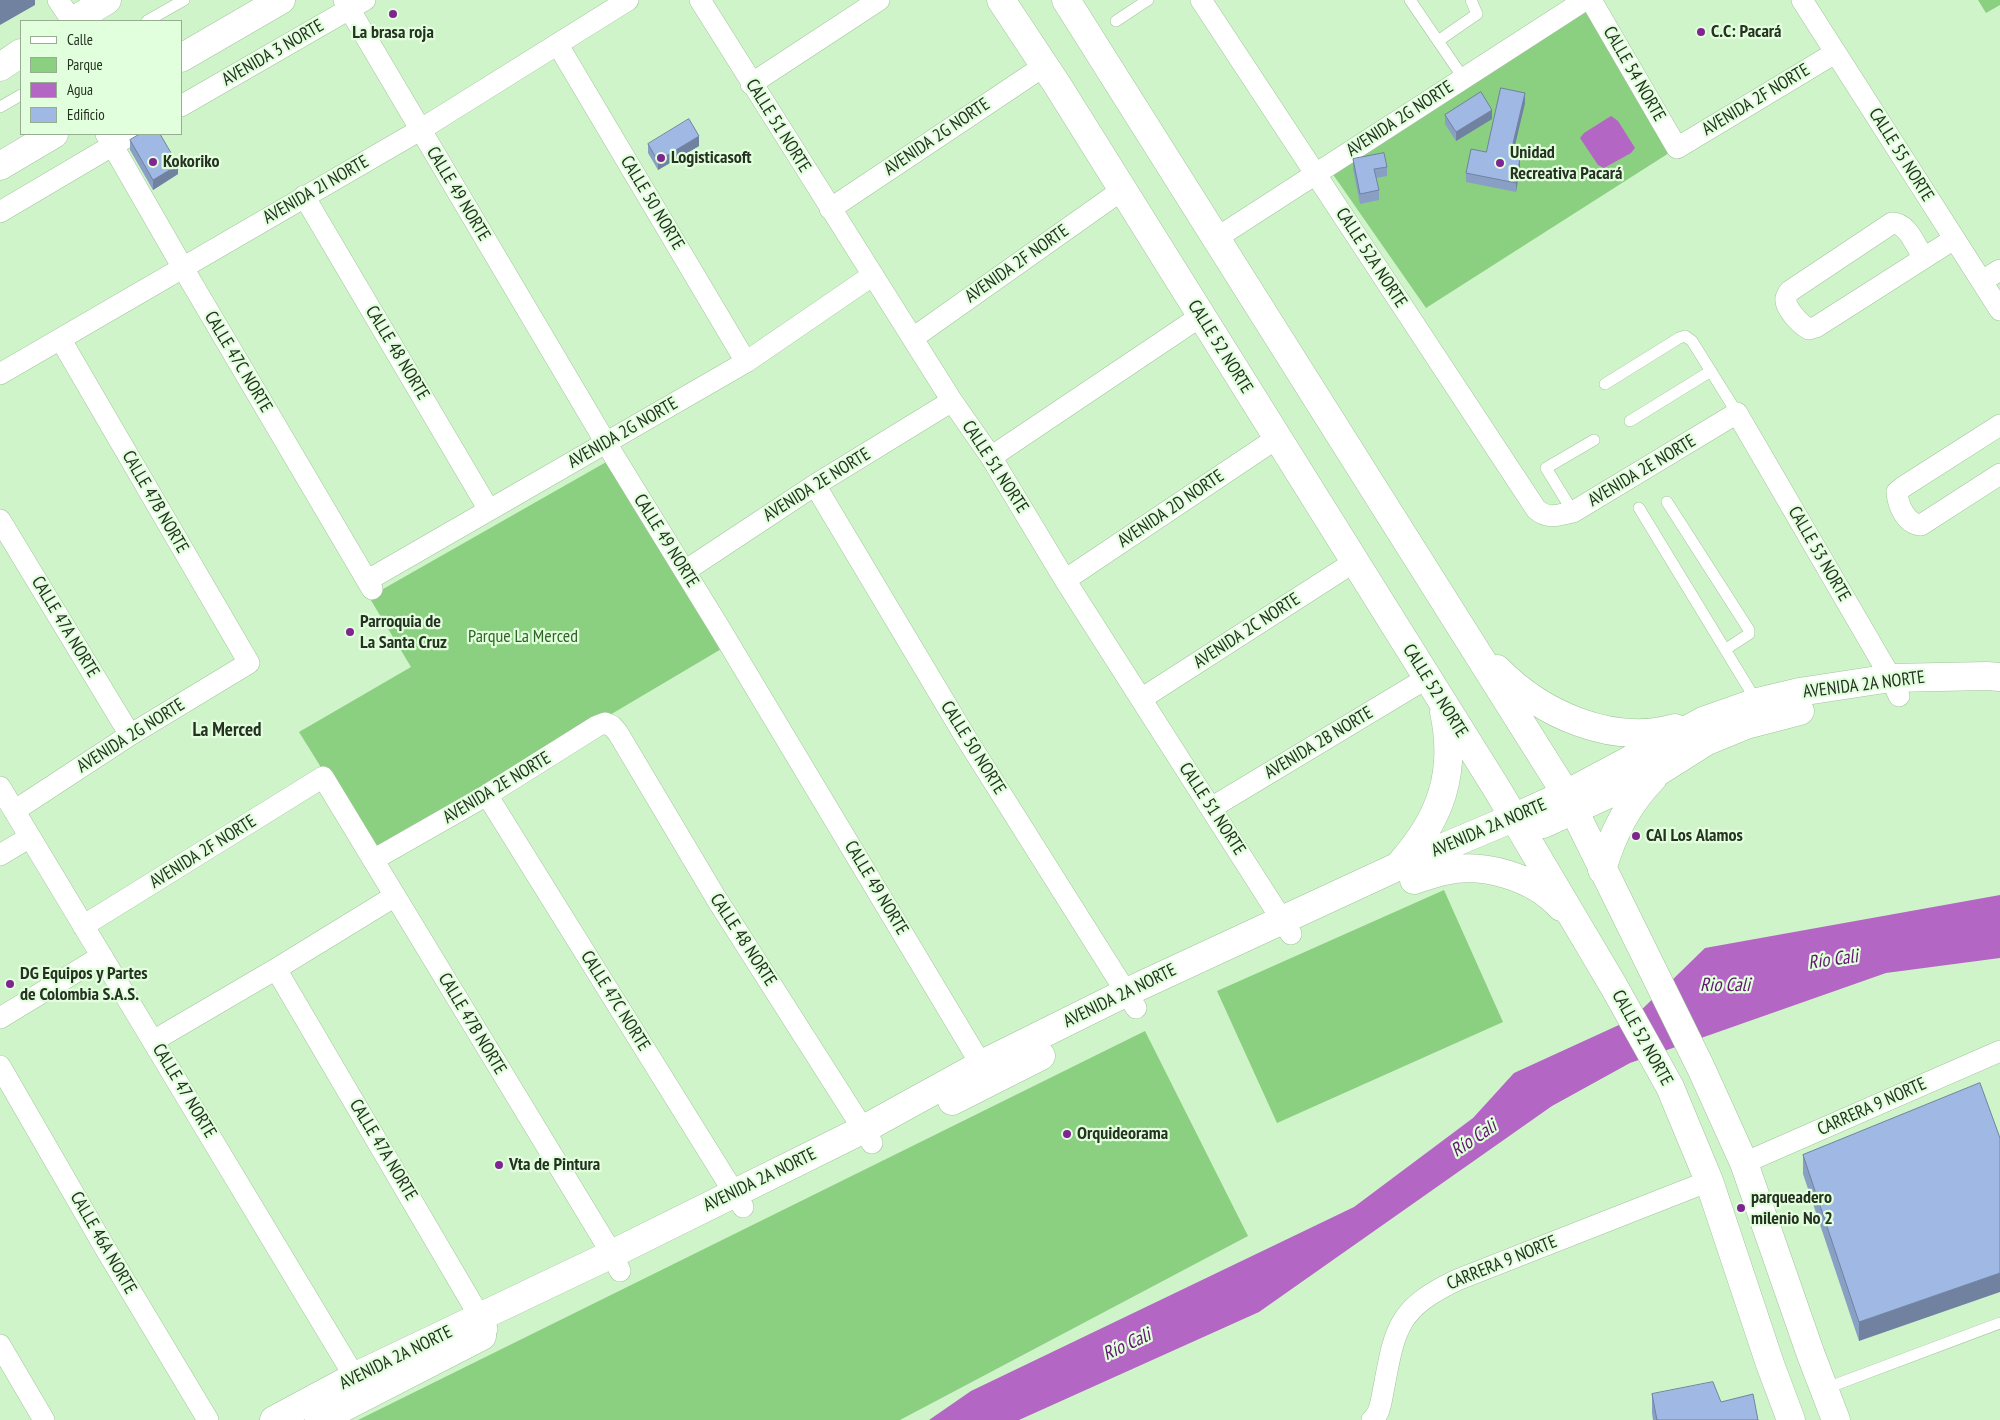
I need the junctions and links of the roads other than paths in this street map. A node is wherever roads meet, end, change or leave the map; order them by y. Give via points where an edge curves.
1 (58, 0) edge
2 (107, 0) edge
3 (184, 0) edge
4 (280, 0) edge
5 (628, 0) edge
6 (700, 0) edge
7 (879, 0) edge
8 (1001, 0) edge
9 (1066, 0) edge
10 (1148, 0) edge
11 (1201, 0) edge
12 (1410, 0) edge
13 (1471, 0) edge
14 (1586, 0) edge
15 (1591, 0) edge
16 (1802, 0) edge
17 (353, 3) edge
18 (72, 20) edge
19 (75, 20) edge
20 (149, 20) edge
21 (1116, 21) dead end
22 (1438, 41) junction
23 (558, 45) junction
24 (1835, 53) junction
25 (20, 54) edge
26 (182, 57) edge
27 (0, 66) edge
28 (1044, 66) junction
29 (1464, 79) junction
30 (751, 84) junction
31 (20, 96) edge
32 (182, 105) edge
33 (0, 107) edge
34 (420, 130) junction
35 (52, 135) edge
36 (127, 135) edge
37 (109, 139) edge
38 (1677, 148) joint
39 (0, 166) edge
40 (1316, 174) junction
41 (1122, 190) junction
42 (304, 196) junction
43 (830, 208) junction
44 (0, 212) edge
45 (1215, 239) junction
46 (1954, 239) junction
47 (1923, 257) junction
48 (183, 268) junction
49 (2000, 270) edge
50 (872, 275) junction
51 (1982, 281) junction
52 (2000, 310) edge
53 (1201, 316) junction
54 (913, 338) junction
55 (61, 340) junction
56 (746, 362) junction
57 (1711, 371) junction
58 (0, 374) edge
59 (1605, 384) dead end
60 (952, 401) junction
61 (1737, 413) junction
62 (1630, 421) dead end
63 (2000, 425) edge
64 (1277, 438) junction
65 (1594, 440) dead end
66 (606, 443) junction
67 (991, 457) junction
68 (2000, 474) edge
69 (815, 485) junction
70 (1667, 502) dead end
71 (1639, 508) dead end
72 (489, 510) junction
73 (1573, 512) junction
74 (1543, 515) joint
75 (0, 520) edge
76 (1354, 562) junction
77 (685, 571) junction
78 (1065, 580) junction
79 (370, 585) joint
80 (1462, 628) junction
81 (1726, 649) junction
82 (249, 663) joint
83 (2000, 677) edge
84 (1427, 678) junction
85 (1895, 687) junction
86 (2000, 695) edge
87 (1141, 699) junction
88 (1757, 702) junction
89 (1442, 704) junction
90 (1704, 721) junction
91 (618, 733) joint
92 (130, 735) junction
93 (1546, 763) junction
94 (1661, 770) junction
95 (323, 777) joint
96 (0, 787) edge
97 (1497, 789) junction
98 (487, 795) junction
99 (1567, 807) junction
100 (1211, 808) junction
101 (14, 811) junction
102 (1518, 825) junction
103 (30, 836) junction
104 (0, 855) edge
105 (373, 860) junction
106 (1406, 873) junction
107 (1608, 881) junction
108 (395, 896) junction
109 (1577, 925) junction
110 (84, 926) junction
111 (1287, 927) junction
112 (102, 956) junction
113 (276, 969) junction
114 (1131, 1000) junction
115 (0, 1018) edge
116 (153, 1041) junction
117 (2000, 1050) edge
118 (0, 1066) edge
119 (986, 1072) junction
120 (868, 1136) junction
121 (1744, 1163) junction
122 (1709, 1181) junction
123 (738, 1200) junction
124 (616, 1262) junction
125 (2000, 1323) edge
126 (485, 1324) junction
127 (0, 1346) edge
128 (1811, 1355) junction
129 (1770, 1364) junction
130 (361, 1386) junction
131 (1824, 1389) junction
132 (333, 1417) edge
133 (44, 1420) edge
134 (208, 1420) edge
135 (274, 1420) edge
136 (1372, 1420) edge
137 (1791, 1420) edge
138 (1836, 1420) edge

1 - 18 street
2 - 19 main road
3 - 20 lane
4 - 26 main road
5 - 23 street, AVENIDA 2I NORTE
6 - 30 street, CALLE 51 NORTE
7 - 30 street
8 - 28 main road, CALLE 52 NORTE
9 - 45 main road
10 - 21 lane
11 - 40 street, CALLE 52A NORTE
12 - 22 lane
13 - 22 lane via 1477,14
14 - 29 street, AVENIDA 2G NORTE
15 - 38 street, CALLE 54 NORTE
16 - 24 street, CALLE 55 NORTE
17 - 32 street, AVENIDA 3 NORTE
17 - 34 street, CALLE 49 NORTE
22 - 29 lane
23 - 34 street, AVENIDA 2I NORTE
23 - 56 street, CALLE 50 NORTE
24 - 38 street, AVENIDA 2F NORTE
24 - 46 street, CALLE 55 NORTE
25 - 27 main road
28 - 41 main road, CALLE 52 NORTE
28 - 43 street, AVENIDA 2G NORTE
29 - 40 street, AVENIDA 2G NORTE
30 - 43 street, CALLE 51 NORTE
31 - 33 lane
34 - 42 street, AVENIDA 2I NORTE
34 - 66 street, CALLE 49 NORTE
35 - 39 main road
36 - 37 street
37 - 44 street
37 - 48 street, CALLE 47C NORTE
40 - 45 street, AVENIDA 2G NORTE
40 - 74 street, CALLE 52A NORTE via 1530,500
41 - 53 main road, CALLE 52 NORTE
41 - 54 street, AVENIDA 2F NORTE
42 - 48 street, AVENIDA 2I NORTE
42 - 72 street, CALLE 48 NORTE
43 - 50 street, CALLE 51 NORTE
45 - 80 main road
46 - 47 street
46 - 51 street, CALLE 55 NORTE
47 - 47 street via 1809,330 1787,305 1786,297 1790,291 1892,223 1904,227
48 - 55 street, AVENIDA 2I NORTE
48 - 79 street, CALLE 47C NORTE
49 - 51 street
50 - 54 street, CALLE 51 NORTE
50 - 56 street, AVENIDA 2G NORTE
51 - 52 street, CALLE 55 NORTE
53 - 64 main road, CALLE 52 NORTE
53 - 67 street
54 - 60 street, CALLE 51 NORTE
55 - 58 street, AVENIDA 2I NORTE
55 - 82 street, CALLE 47B NORTE
56 - 66 street, AVENIDA 2G NORTE
57 - 59 lane via 1692,340 1685,336
57 - 61 lane
57 - 62 lane
60 - 67 street, CALLE 51 NORTE
60 - 69 street, AVENIDA 2E NORTE
61 - 73 street, AVENIDA 2E NORTE
61 - 85 street, CALLE 53 NORTE
63 - 68 street via 1903,486 1897,492 1897,500 1908,520 1921,525
64 - 76 main road, CALLE 52 NORTE
64 - 78 street, AVENIDA 2D NORTE
65 - 73 lane via 1546,468
66 - 72 street, AVENIDA 2G NORTE
66 - 77 street, CALLE 49 NORTE
67 - 78 street, CALLE 51 NORTE
69 - 77 street, AVENIDA 2E NORTE
69 - 114 street, CALLE 50 NORTE via 966,738
70 - 81 lane via 1749,630 1746,637
71 - 81 lane
72 - 79 street, AVENIDA 2G NORTE
73 - 74 street, AVENIDA 2E NORTE
75 - 92 street, CALLE 47A NORTE
76 - 84 main road, CALLE 52 NORTE
76 - 87 street, AVENIDA 2C NORTE
77 - 119 street, CALLE 49 NORTE
78 - 87 street, CALLE 51 NORTE
80 - 90 main road via 1507,680 1566,717 1633,734 1664,732
80 - 93 main road
81 - 88 lane
82 - 92 street, AVENIDA 2G NORTE
83 - 85 main road, AVENIDA 2A NORTE
84 - 89 main road, CALLE 52 NORTE
84 - 100 street, AVENIDA 2B NORTE
85 - 86 main road, AVENIDA 2A NORTE
85 - 88 main road, AVENIDA 2A NORTE via 1799,692
85 - 94 main road, AVENIDA 2A NORTE via 1746,725 1707,741
87 - 100 street, CALLE 51 NORTE
88 - 90 main road, AVENIDA 2A NORTE
89 - 97 main road, CALLE 52 NORTE
89 - 106 main road via 1448,732 1449,761 1444,790 1434,818
90 - 99 main road, AVENIDA 2A NORTE
91 - 98 street, AVENIDA 2E NORTE via 604,723 597,726
91 - 120 street, CALLE 48 NORTE via 716,898
92 - 101 street, AVENIDA 2G NORTE
93 - 97 main road via 1540,782 1525,793 1515,795
93 - 99 main road
94 - 99 main road, AVENIDA 2A NORTE
94 - 107 main road via 1630,805 1609,848
95 - 105 street, CALLE 47B NORTE
95 - 110 street, AVENIDA 2F NORTE
96 - 101 street, CALLE 47 NORTE
97 - 102 main road, CALLE 52 NORTE
98 - 105 street, AVENIDA 2E NORTE
98 - 123 street, CALLE 47C NORTE
99 - 102 main road, AVENIDA 2A NORTE
99 - 107 main road
100 - 111 street, CALLE 51 NORTE
101 - 103 street, CALLE 47 NORTE
102 - 106 main road, AVENIDA 2A NORTE
102 - 109 main road, CALLE 52 NORTE
103 - 104 street
103 - 110 street, CALLE 47 NORTE
105 - 108 street, CALLE 47B NORTE
106 - 109 main road via 1476,869 1508,874 1535,887 1558,904
106 - 111 main road, AVENIDA 2A NORTE
107 - 121 main road via 1701,1068
108 - 113 street
108 - 124 street, CALLE 47B NORTE
109 - 122 main road, CALLE 52 NORTE via 1670,1087
110 - 112 street, CALLE 47 NORTE
111 - 114 main road, AVENIDA 2A NORTE
112 - 115 street
112 - 116 street, CALLE 47 NORTE
113 - 116 street
113 - 126 street, CALLE 47A NORTE
114 - 119 main road, AVENIDA 2A NORTE
116 - 130 street, CALLE 47 NORTE
117 - 121 street, CARRERA 9 NORTE
118 - 134 street, CALLE 46A NORTE
119 - 120 main road, AVENIDA 2A NORTE
120 - 123 main road, AVENIDA 2A NORTE
121 - 128 main road
122 - 129 main road, CALLE 52 NORTE
122 - 136 street, CARRERA 9 NORTE via 1466,1276 1419,1301 1406,1316 1392,1343 1381,1403
123 - 124 main road, AVENIDA 2A NORTE
124 - 126 main road, AVENIDA 2A NORTE
125 - 131 lane
126 - 130 main road, AVENIDA 2A NORTE
127 - 133 street
128 - 129 main road via 1798,1345 1787,1345 1777,1350
128 - 131 main road
129 - 137 main road, CALLE 52 NORTE
130 - 132 main road, AVENIDA 2A NORTE
130 - 135 main road, AVENIDA 2A NORTE
131 - 138 main road

